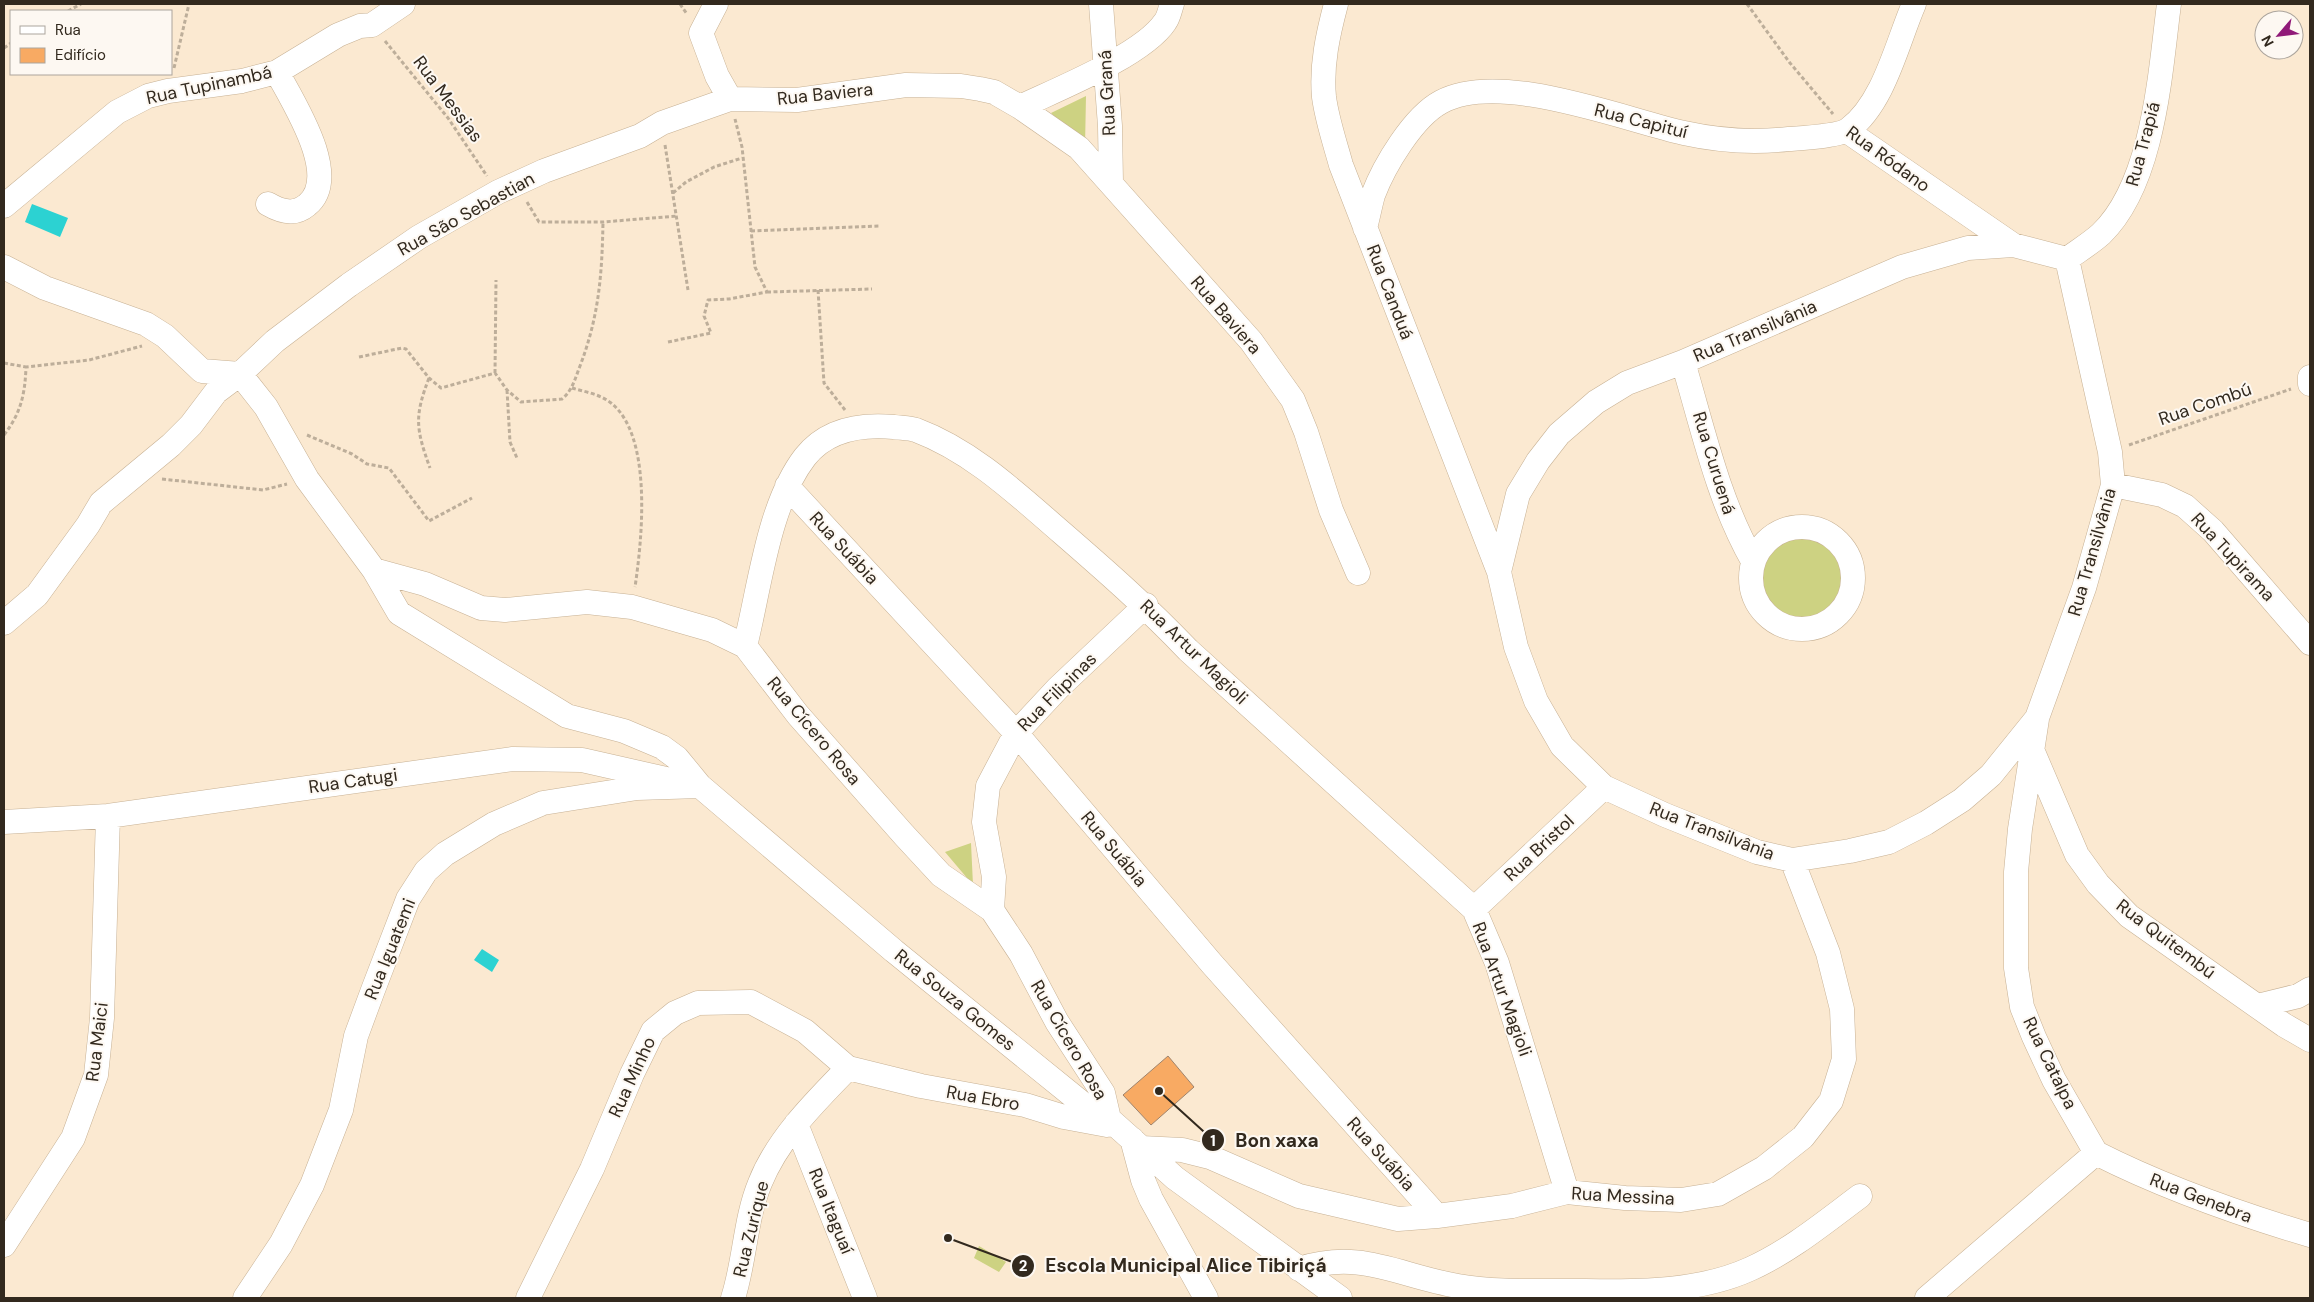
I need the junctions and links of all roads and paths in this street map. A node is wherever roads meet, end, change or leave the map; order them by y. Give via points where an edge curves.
1 (81, 4) edge
2 (189, 4) edge
3 (403, 4) edge
4 (716, 4) edge
5 (1101, 4) edge
6 (1172, 4) edge
7 (1336, 4) edge
8 (1747, 4) edge
9 (1914, 4) edge
10 (2170, 4) edge
11 (70, 10) edge
12 (372, 25) junction
13 (1106, 66) junction
14 (277, 72) junction
15 (172, 74) edge
16 (172, 75) edge
17 (168, 91) junction
18 (730, 99) junction
19 (1020, 108) junction
20 (662, 124) junction
21 (1847, 131) junction
22 (742, 147) junction
23 (1111, 183) junction
24 (507, 188) junction
25 (673, 193) junction
26 (268, 204) dead end
27 (4, 206) edge
28 (677, 216) junction
29 (602, 222) junction
30 (880, 226) dead end
31 (1365, 228) junction
32 (751, 230) junction
33 (2013, 245) junction
34 (2067, 259) junction
35 (4, 267) edge
36 (496, 280) dead end
37 (872, 289) dead end
38 (688, 290) dead end
39 (818, 290) junction
40 (767, 292) junction
41 (145, 334) junction
42 (668, 342) dead end
43 (359, 358) dead end
44 (1683, 362) junction
45 (4, 363) edge
46 (26, 367) junction
47 (494, 373) junction
48 (240, 374) junction
49 (429, 378) junction
50 (2310, 381) edge
51 (572, 388) junction
52 (506, 390) junction
53 (276, 427) junction
54 (858, 428) junction
55 (4, 435) edge
56 (2110, 452) junction
57 (517, 458) dead end
58 (430, 468) dead end
59 (173, 481) dead end
60 (2113, 484) junction
61 (787, 486) junction
62 (263, 490) dead end
63 (472, 498) dead end
64 (1753, 561) junction
65 (374, 570) junction
66 (1499, 572) junction
67 (1358, 573) dead end
68 (1146, 605) junction
69 (632, 607) junction
70 (4, 623) edge
71 (2310, 643) edge
72 (745, 646) junction
73 (2037, 718) junction
74 (1016, 733) junction
75 (2032, 752) junction
76 (700, 786) junction
77 (1604, 787) junction
78 (108, 816) junction
79 (4, 822) edge
80 (1792, 860) junction
81 (1474, 909) junction
82 (992, 910) junction
83 (2310, 989) edge
84 (2258, 1006) junction
85 (2310, 1040) edge
86 (848, 1068) junction
87 (796, 1124) junction
88 (1125, 1133) junction
89 (2096, 1153) junction
90 (1567, 1192) junction
91 (1860, 1196) dead end
92 (1437, 1216) junction
93 (2310, 1235) edge
94 (4, 1246) edge
95 (1299, 1269) junction
96 (245, 1298) edge
97 (528, 1298) edge
98 (733, 1298) edge
99 (865, 1298) edge
100 (1206, 1298) edge
101 (1340, 1298) edge
102 (1927, 1298) edge

1 - 11 path
2 - 15 path
3 - 12 street, Rua Tupinambá
4 - 18 street via 700,33
5 - 13 street, Rua Graná
6 - 13 street via 1166,21 1149,38
7 - 31 street, Rua Canduá via 1324,63 1324,97 1341,165
8 - 21 path, Rua Ródano via 1790,63
9 - 21 street via 1896,53 1872,100 1864,115
10 - 34 street, Rua Trapiá via 2152,124 2129,196 2101,234
12 - 14 street, Rua Tupinambá via 338,35
12 - 24 path, Rua Messias
13 - 19 street
13 - 23 street, Rua Graná
14 - 17 street, Rua Tupinambá via 242,81
14 - 26 street via 306,126 320,180 317,194 301,210 280,211
16 - 17 path
17 - 27 street, Rua Tupinambá via 148,96 117,112
18 - 19 street, Rua Baviera via 797,100 906,85 961,86 994,92
18 - 20 street, Rua São Sebastian
18 - 22 path
19 - 23 street, Rua Baviera via 1079,148
20 - 24 street, Rua São Sebastian via 640,136 544,170
20 - 25 path
21 - 31 street, Rua Capituí via 1757,142 1721,140 1533,95 1499,91 1462,94 1441,102 1410,130 1374,195
21 - 33 street, Rua Ródano
22 - 25 path via 742,160 714,168 686,182
22 - 32 path
23 - 67 street, Rua Baviera via 1251,342 1293,400 1331,510
24 - 29 path, Rua Messias via 539,222
24 - 48 street, Rua São Sebastian via 419,237 349,285 275,342
25 - 28 path
28 - 29 path
28 - 38 path
29 - 51 path via 602,278 591,336
30 - 32 path
31 - 66 street, Rua Canduá
32 - 40 path via 755,266
33 - 34 street, Rua Transilvânia
33 - 44 street, Rua Transilvânia via 1968,248 1902,267
34 - 56 street, Rua Transilvânia
35 - 41 street
36 - 47 path
37 - 39 path
39 - 40 path
39 - 54 path via 824,383
40 - 42 path via 708,300 704,316 711,333
41 - 46 path via 89,360
41 - 48 street via 165,336 202,371
43 - 49 path via 406,349
44 - 64 street, Rua Curuená via 1724,501
44 - 66 street, Rua Transilvânia via 1627,383 1596,402 1559,434 1518,494
45 - 46 path
46 - 55 path via 22,406
47 - 49 path via 441,388
47 - 52 path
48 - 53 street, Rua Souza Gomes via 266,407
48 - 70 street, Rua São Sebastian via 216,392 182,434 139,474 101,502 38,595
49 - 58 path via 417,423 419,439
50 - 56 path, Rua Combú
51 - 52 path via 562,399 531,402 521,402
51 - 69 path via 595,394 611,403 633,434 638,453 641,508
52 - 57 path via 510,442
53 - 63 path via 280,423 352,454 367,464 389,468 428,521
53 - 65 street, Rua Souza Gomes via 307,479
54 - 61 street, Rua Artur Magioli via 842,430 821,440 806,456
54 - 68 street, Rua Artur Magioli via 885,426 915,430 995,475
56 - 60 street, Rua Transilvânia
59 - 62 path
60 - 71 street, Rua Tupirama via 2162,495 2185,506 2214,531
60 - 73 street, Rua Transilvânia via 2084,588
61 - 72 street, Rua Artur Magioli via 775,517
61 - 74 street, Rua Suábia
64 - 64 street via 1750,578 1754,596 1763,612 1777,623 1794,629 1812,629 1828,622 1842,611 1850,595 1853,578 1850,560 1841,544 1827,533 1810,527 1792,527 1776,534 1762,545
65 - 69 street, Rua Cícero Rosa via 425,584 481,608 505,610 587,602
65 - 76 street, Rua Souza Gomes via 399,614 567,716 624,731 662,747 677,758
66 - 77 street, Rua Transilvânia via 1516,647 1536,701 1562,746
68 - 74 street, Rua Filipinas via 1058,688
68 - 81 street, Rua Artur Magioli via 1188,650
69 - 72 street, Rua Cícero Rosa via 712,630
72 - 82 street, Rua Cícero Rosa via 798,715 910,842 941,875
73 - 75 street, Rua Catalpa
73 - 80 street, Rua Transilvânia via 1991,775 1962,800 1926,823 1889,842
74 - 82 street, Rua Filipinas via 985,798 984,822 994,877
74 - 92 street, Rua Suábia via 1212,964
75 - 84 street, Rua Quitembú via 2077,855 2098,884 2129,916
75 - 89 street, Rua Catalpa via 2016,872 2016,968 2022,1007 2054,1080
76 - 78 street, Rua Catugi via 582,760 513,759
76 - 88 street, Rua Souza Gomes via 1045,1074
76 - 96 street, Rua Iguatemi via 637,788 543,803 494,824 445,854 426,871 408,898 356,1036 342,1110 312,1185 281,1244
77 - 80 street, Rua Transilvânia via 1757,852
77 - 81 street, Rua Bristol
78 - 79 street, Rua Catugi
78 - 94 street, Rua Maici via 102,1018 96,1075 73,1138
80 - 90 street, Rua Messina via 1828,953 1842,1009 1844,1059 1830,1101 1803,1138 1764,1168 1718,1194 1681,1200
81 - 90 street, Rua Artur Magioli via 1497,963
82 - 88 street, Rua Cícero Rosa
83 - 84 street via 2298,996
84 - 85 street, Rua Quitembú
86 - 87 street, Rua Zurique
86 - 88 street, Rua Ebro via 921,1086 1025,1105
86 - 97 street, Rua Minho via 805,1031 751,1002 698,1003 675,1013 653,1031 592,1169
87 - 98 street, Rua Zurique via 759,1183
87 - 99 street, Rua Itaguaí
88 - 92 street, Rua Messina via 1210,1157 1299,1196 1398,1219
88 - 95 street, Rua Souza Gomes via 1175,1178
88 - 100 street via 1151,1199
89 - 93 street, Rua Genebra via 2133,1172 2240,1215
89 - 102 street
90 - 92 street, Rua Messina via 1512,1206
91 - 95 street via 1801,1240 1750,1270 1705,1284 1632,1291 1528,1291 1458,1286 1378,1265 1343,1260 1320,1262
95 - 101 street, Rua Souza Gomes

